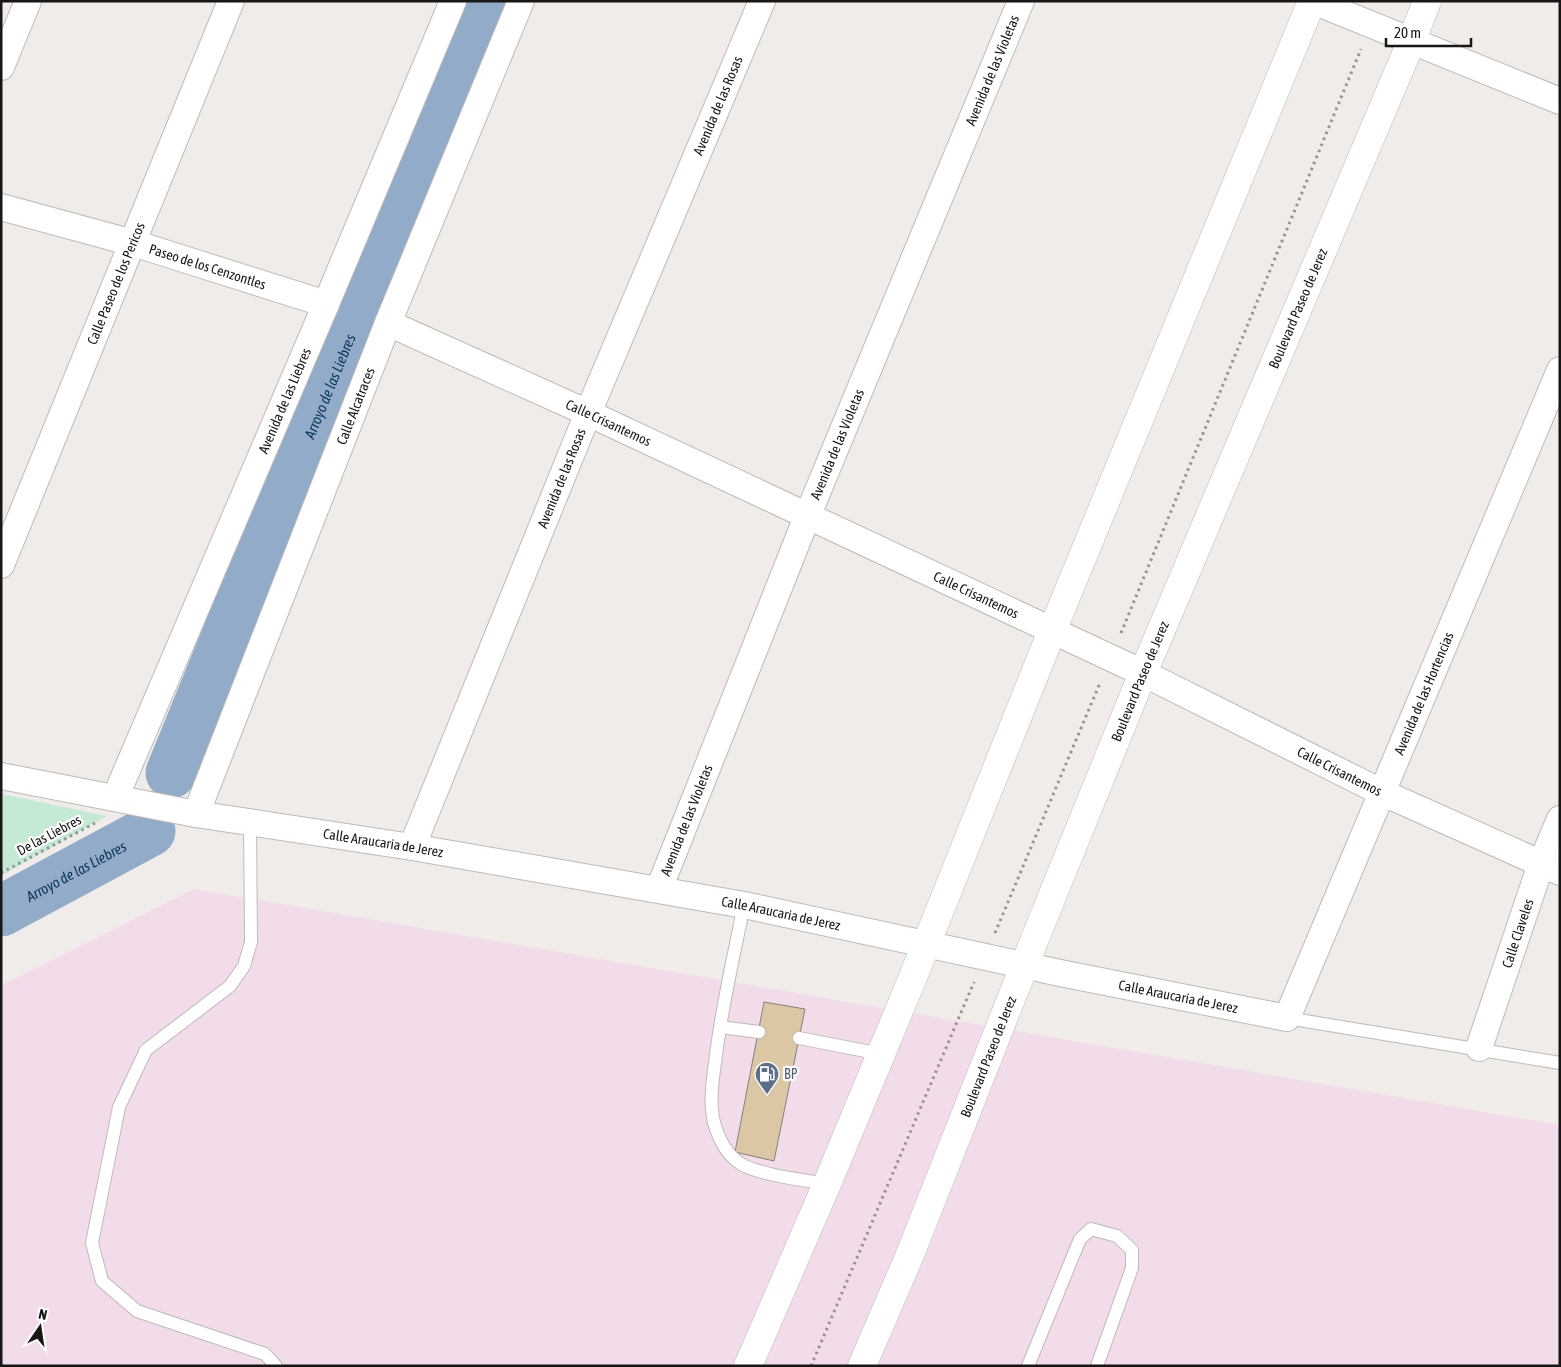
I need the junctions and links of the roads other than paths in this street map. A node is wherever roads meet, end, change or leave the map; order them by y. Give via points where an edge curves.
1 (28, 1) edge
2 (231, 1) edge
3 (453, 1) edge
4 (521, 1) edge
5 (762, 1) edge
6 (1021, 1) edge
7 (1313, 1) edge
8 (1426, 1) edge
9 (1412, 40) junction
10 (1, 67) edge
11 (1560, 101) edge
12 (1, 206) edge
13 (133, 243) junction
14 (326, 304) junction
15 (388, 324) junction
16 (1560, 370) edge
17 (588, 413) junction
18 (807, 517) junction
19 (1, 566) edge
20 (1052, 631) junction
21 (1143, 673) junction
22 (1, 776) edge
23 (1380, 792) junction
24 (121, 799) junction
25 (190, 813) junction
26 (1560, 819) edge
27 (250, 822) junction
28 (412, 847) junction
29 (1551, 868) edge
30 (659, 889) junction
31 (744, 905) junction
32 (926, 943) junction
33 (1025, 965) junction
34 (1287, 1018) junction
35 (720, 1026) junction
36 (758, 1032) dead end
37 (799, 1038) dead end
38 (1479, 1048) junction
39 (881, 1054) junction
40 (1560, 1063) edge
41 (827, 1184) junction
42 (276, 1366) edge
43 (748, 1366) edge
44 (862, 1366) edge
45 (1028, 1366) edge
46 (1097, 1366) edge

1 - 10 street
2 - 13 street, Calle Paseo de los Pericos
3 - 14 street, Avenida de las Liebres
4 - 15 street, Calle Alcatraces
5 - 17 street, Avenida de las Rosas
6 - 18 street, Avenida de las Violetas
7 - 9 street
7 - 20 main road
8 - 9 main road, Boulevard Paseo de Jerez
9 - 11 street
9 - 21 main road, Boulevard Paseo de Jerez
12 - 13 street, Paseo de los Cenzontles
13 - 14 street, Paseo de los Cenzontles
13 - 19 street, Calle Paseo de los Pericos
14 - 24 street, Avenida de las Liebres
15 - 17 street, Calle Crisantemos
15 - 25 street, Calle Alcatraces
16 - 23 street, Avenida de las Hortencias
17 - 18 street, Calle Crisantemos
17 - 28 street, Avenida de las Rosas
18 - 20 street, Calle Crisantemos
18 - 30 street, Avenida de las Violetas
20 - 21 street, Calle Crisantemos
20 - 32 main road
21 - 23 street, Calle Crisantemos
21 - 33 main road, Boulevard Paseo de Jerez
22 - 24 street, Calle Araucaria de Jerez
23 - 29 street, Calle Crisantemos
23 - 34 street, Avenida de las Hortencias
24 - 25 street, Calle Araucaria de Jerez
25 - 27 street, Calle Araucaria de Jerez
26 - 29 street, Calle Claveles
27 - 28 street, Calle Araucaria de Jerez
27 - 42 lane via 250,942 244,966 230,986 146,1050 118,1107 92,1243 102,1282 137,1311 266,1354
28 - 30 street, Calle Araucaria de Jerez
29 - 38 street, Calle Claveles
30 - 31 street, Calle Araucaria de Jerez
31 - 32 street, Calle Araucaria de Jerez
31 - 35 lane
32 - 33 street, Calle Araucaria de Jerez
32 - 39 main road
33 - 34 street, Calle Araucaria de Jerez
33 - 44 main road, Boulevard Paseo de Jerez
34 - 38 lane, Calle Araucaria de Jerez
35 - 36 lane
35 - 41 lane via 712,1110 717,1132 729,1154 742,1164 760,1170
37 - 39 lane
38 - 40 lane, Calle Araucaria de Jerez
39 - 41 main road
41 - 43 main road
45 - 46 lane via 1080,1239 1091,1229 1117,1236 1132,1250 1132,1268

